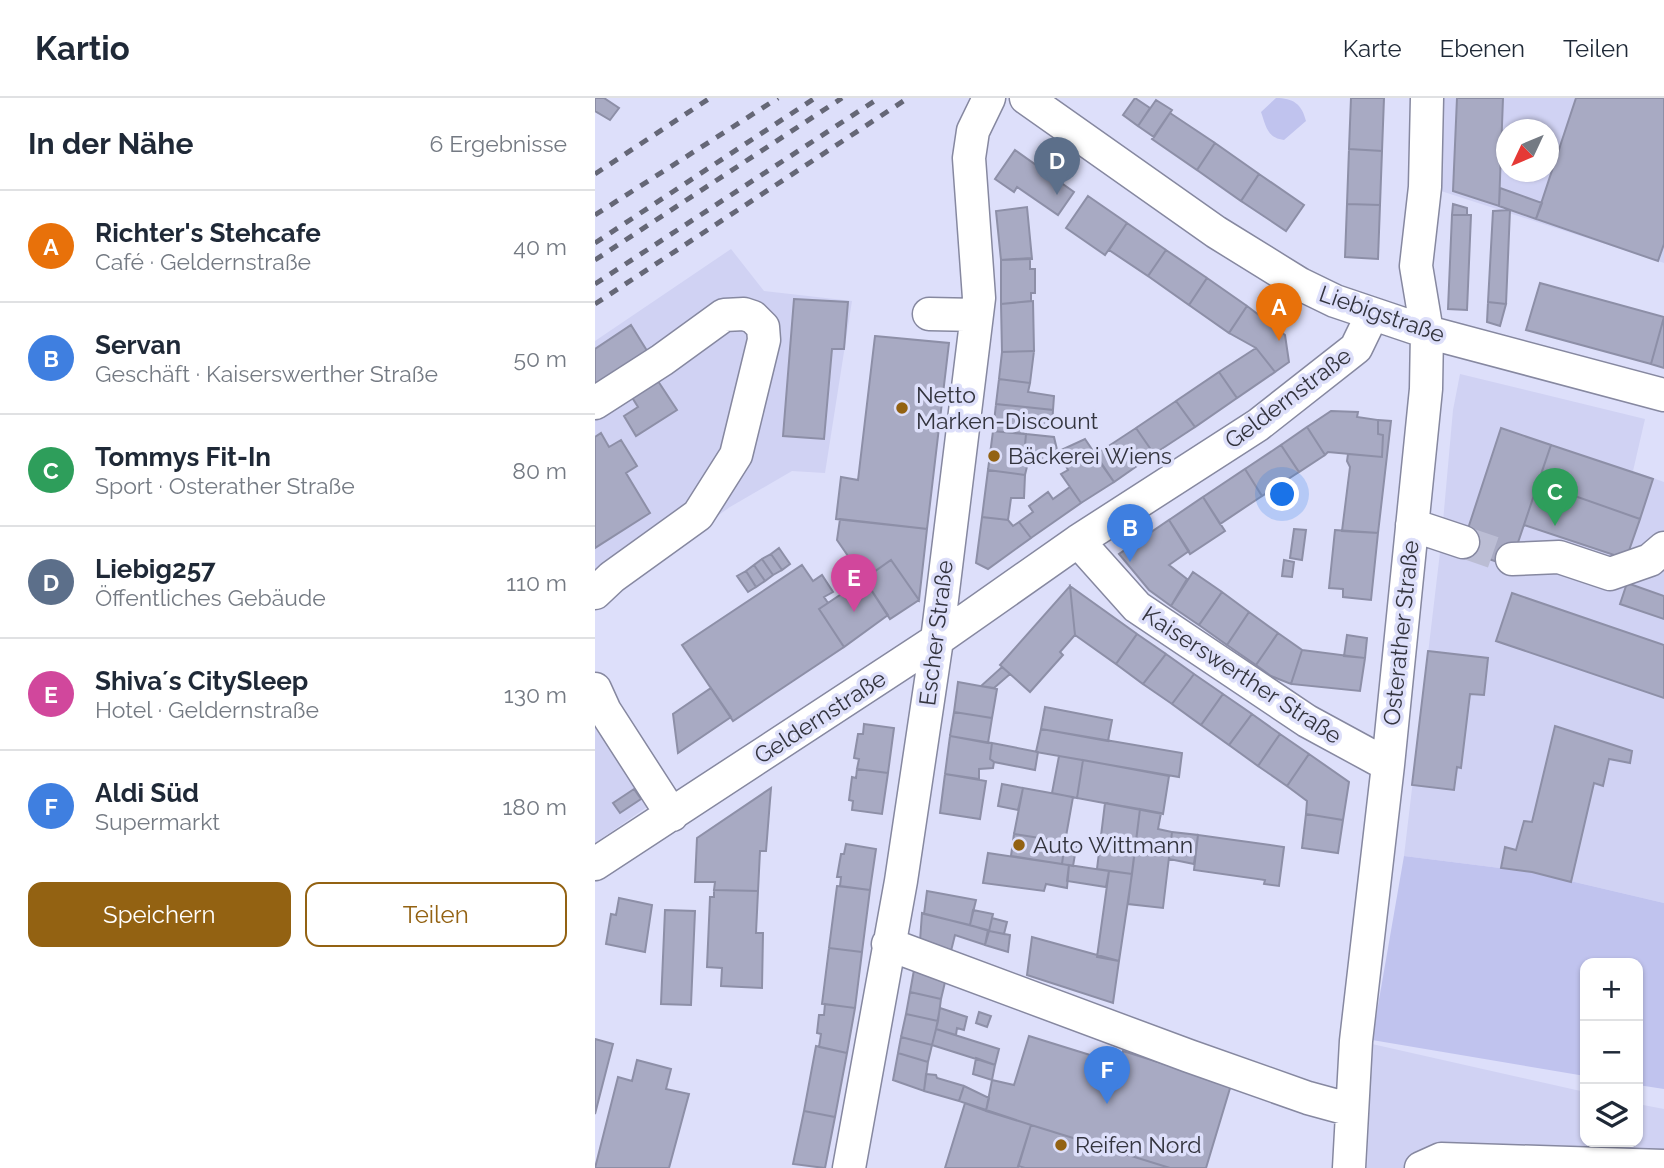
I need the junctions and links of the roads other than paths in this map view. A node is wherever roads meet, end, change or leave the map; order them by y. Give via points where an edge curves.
1 (989, 98) edge
2 (1025, 98) edge
3 (1427, 98) edge
4 (929, 314) dead end
5 (977, 315) junction
6 (1372, 315) junction
7 (1427, 332) junction
8 (1664, 395) edge
9 (595, 403) edge
10 (1412, 525) junction
11 (1078, 541) junction
12 (1464, 542) tunnel mouth
13 (1664, 548) edge
14 (1513, 559) tunnel mouth
15 (595, 593) edge
16 (937, 640) junction
17 (598, 706) edge
18 (1388, 765) junction
19 (672, 815) junction
20 (595, 864) edge
21 (888, 944) junction
22 (1352, 1110) junction
23 (1664, 1166) edge
24 (849, 1168) edge
25 (1349, 1168) edge
26 (1421, 1168) edge

1 - 5 street, Escher Straße via 973,131 969,158
2 - 6 street, Liebigstraße via 1226,239 1300,284
3 - 7 street, Osterather Straße via 1425,187 1416,266
4 - 5 street
5 - 16 street, Escher Straße
6 - 7 street, Liebigstraße
6 - 11 street, Geldernstraße via 1356,348 1310,386 1258,425
7 - 8 street, Liebigstraße
7 - 10 street, Osterather Straße
9 - 15 street via 724,315 744,314 763,327 764,340 736,455 698,515
10 - 12 street
10 - 18 street, Osterather Straße
11 - 16 street, Geldernstraße
11 - 18 street, Kaiserswerther Straße via 1136,607 1307,721
13 - 14 street via 1650,560 1610,574 1559,557
16 - 19 street, Geldernstraße
16 - 21 street, Escher Straße
17 - 19 street
18 - 22 street, Osterather Straße
19 - 20 street, Geldernstraße
21 - 22 street via 1189,1056
21 - 24 street, Escher Straße
22 - 25 street, Osterather Straße
23 - 26 street via 1441,1159

